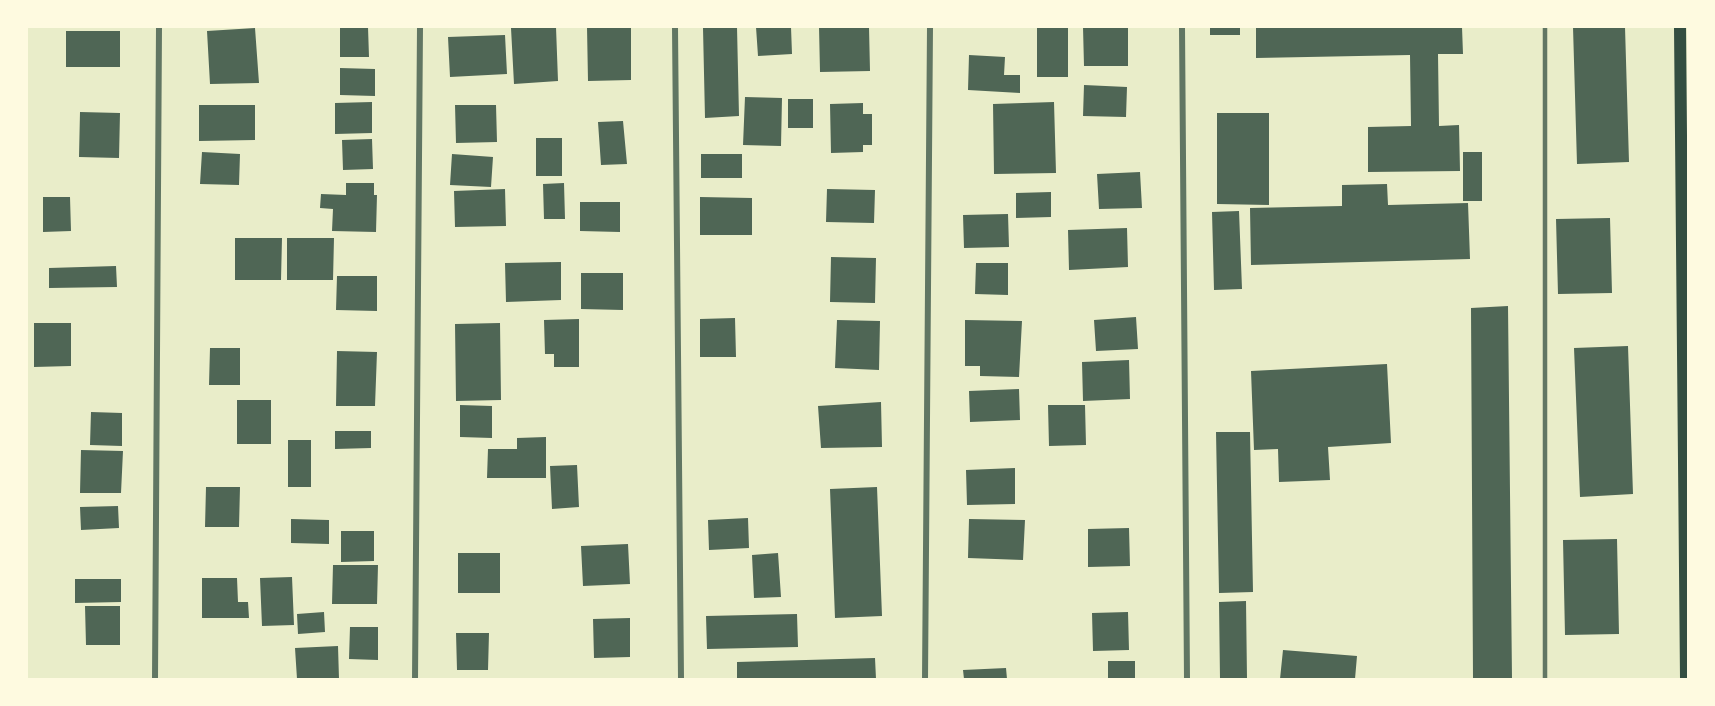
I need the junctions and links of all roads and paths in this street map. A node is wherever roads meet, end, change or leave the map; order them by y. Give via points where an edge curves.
1 (159, 27) edge
2 (420, 27) edge
3 (675, 27) edge
4 (930, 27) edge
5 (1182, 27) edge
6 (1545, 27) edge
7 (1680, 27) edge
8 (155, 679) edge
9 (415, 679) edge
10 (681, 679) edge
11 (925, 679) edge
12 (1187, 679) edge
13 (1545, 679) edge
14 (1686, 679) edge

1 - 8 street
2 - 9 street
3 - 10 street
4 - 11 street
5 - 12 street
6 - 13 lane
7 - 14 main road

